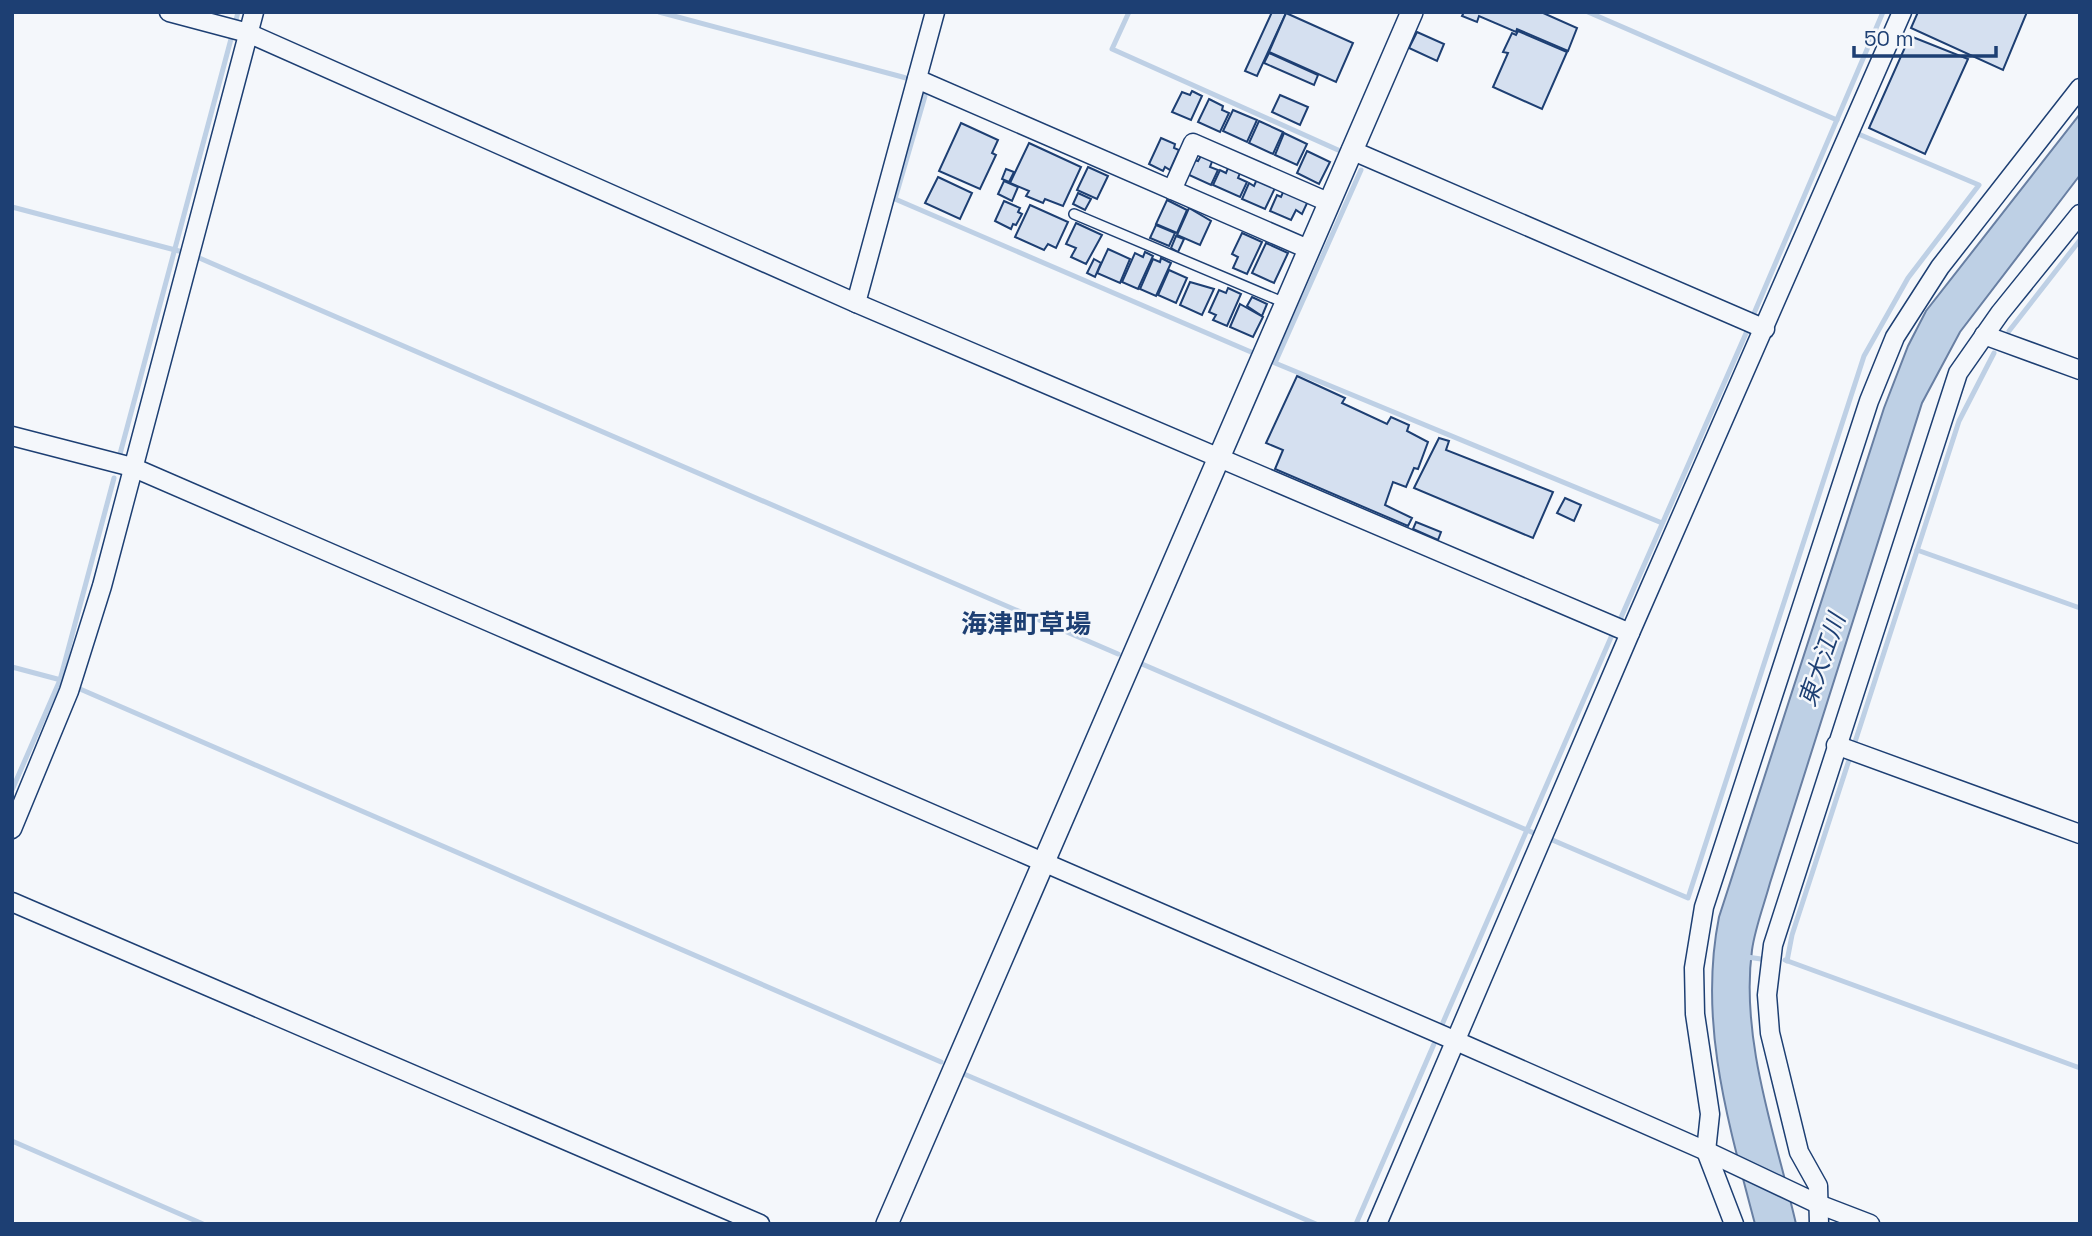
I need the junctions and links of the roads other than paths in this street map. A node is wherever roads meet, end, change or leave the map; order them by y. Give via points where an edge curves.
1 (169, 12) edge
2 (254, 12) edge
3 (934, 12) edge
4 (1412, 12) edge
5 (1902, 12) edge
6 (248, 33) junction
7 (917, 79) junction
8 (2080, 88) edge
9 (1350, 150) junction
10 (1172, 190) junction
11 (1328, 202) junction
12 (1074, 214) dead end
13 (2080, 214) edge
14 (1308, 249) junction
15 (856, 303) junction
16 (1285, 303) junction
17 (1765, 329) junction
18 (1984, 335) junction
19 (2080, 370) edge
20 (12, 436) edge
21 (1218, 455) junction
22 (132, 467) junction
23 (1630, 633) junction
24 (1836, 745) junction
25 (12, 829) edge
26 (2080, 834) edge
27 (1045, 862) junction
28 (12, 902) edge
29 (1456, 1041) junction
30 (1713, 1154) junction
31 (1812, 1201) junction
32 (760, 1224) edge
33 (887, 1224) edge
34 (1377, 1224) edge
35 (1734, 1224) edge
36 (1819, 1224) edge
37 (1870, 1224) edge

1 - 6 street
2 - 6 street
3 - 7 street
4 - 9 street
5 - 17 street
6 - 15 street
6 - 22 street
7 - 10 street
7 - 15 street
8 - 30 street via 1940,267 1895,337 1869,401 1704,906 1694,968 1695,1002
9 - 11 street
9 - 17 street
10 - 11 street via 1193,143
10 - 14 street
11 - 14 street
12 - 16 lane
13 - 18 street
14 - 16 street
15 - 21 street
16 - 21 street
17 - 23 street
18 - 19 street
18 - 24 street via 1958,373
20 - 22 street
21 - 23 street
21 - 27 street
22 - 25 street via 69,691
22 - 27 street
23 - 29 street
24 - 26 street
24 - 31 street via 1773,945 1767,995 1777,1070 1799,1152 1818,1186
27 - 29 street
27 - 33 street
28 - 32 street
29 - 30 street
29 - 34 street
30 - 31 street
30 - 35 street
31 - 36 street
31 - 37 street

